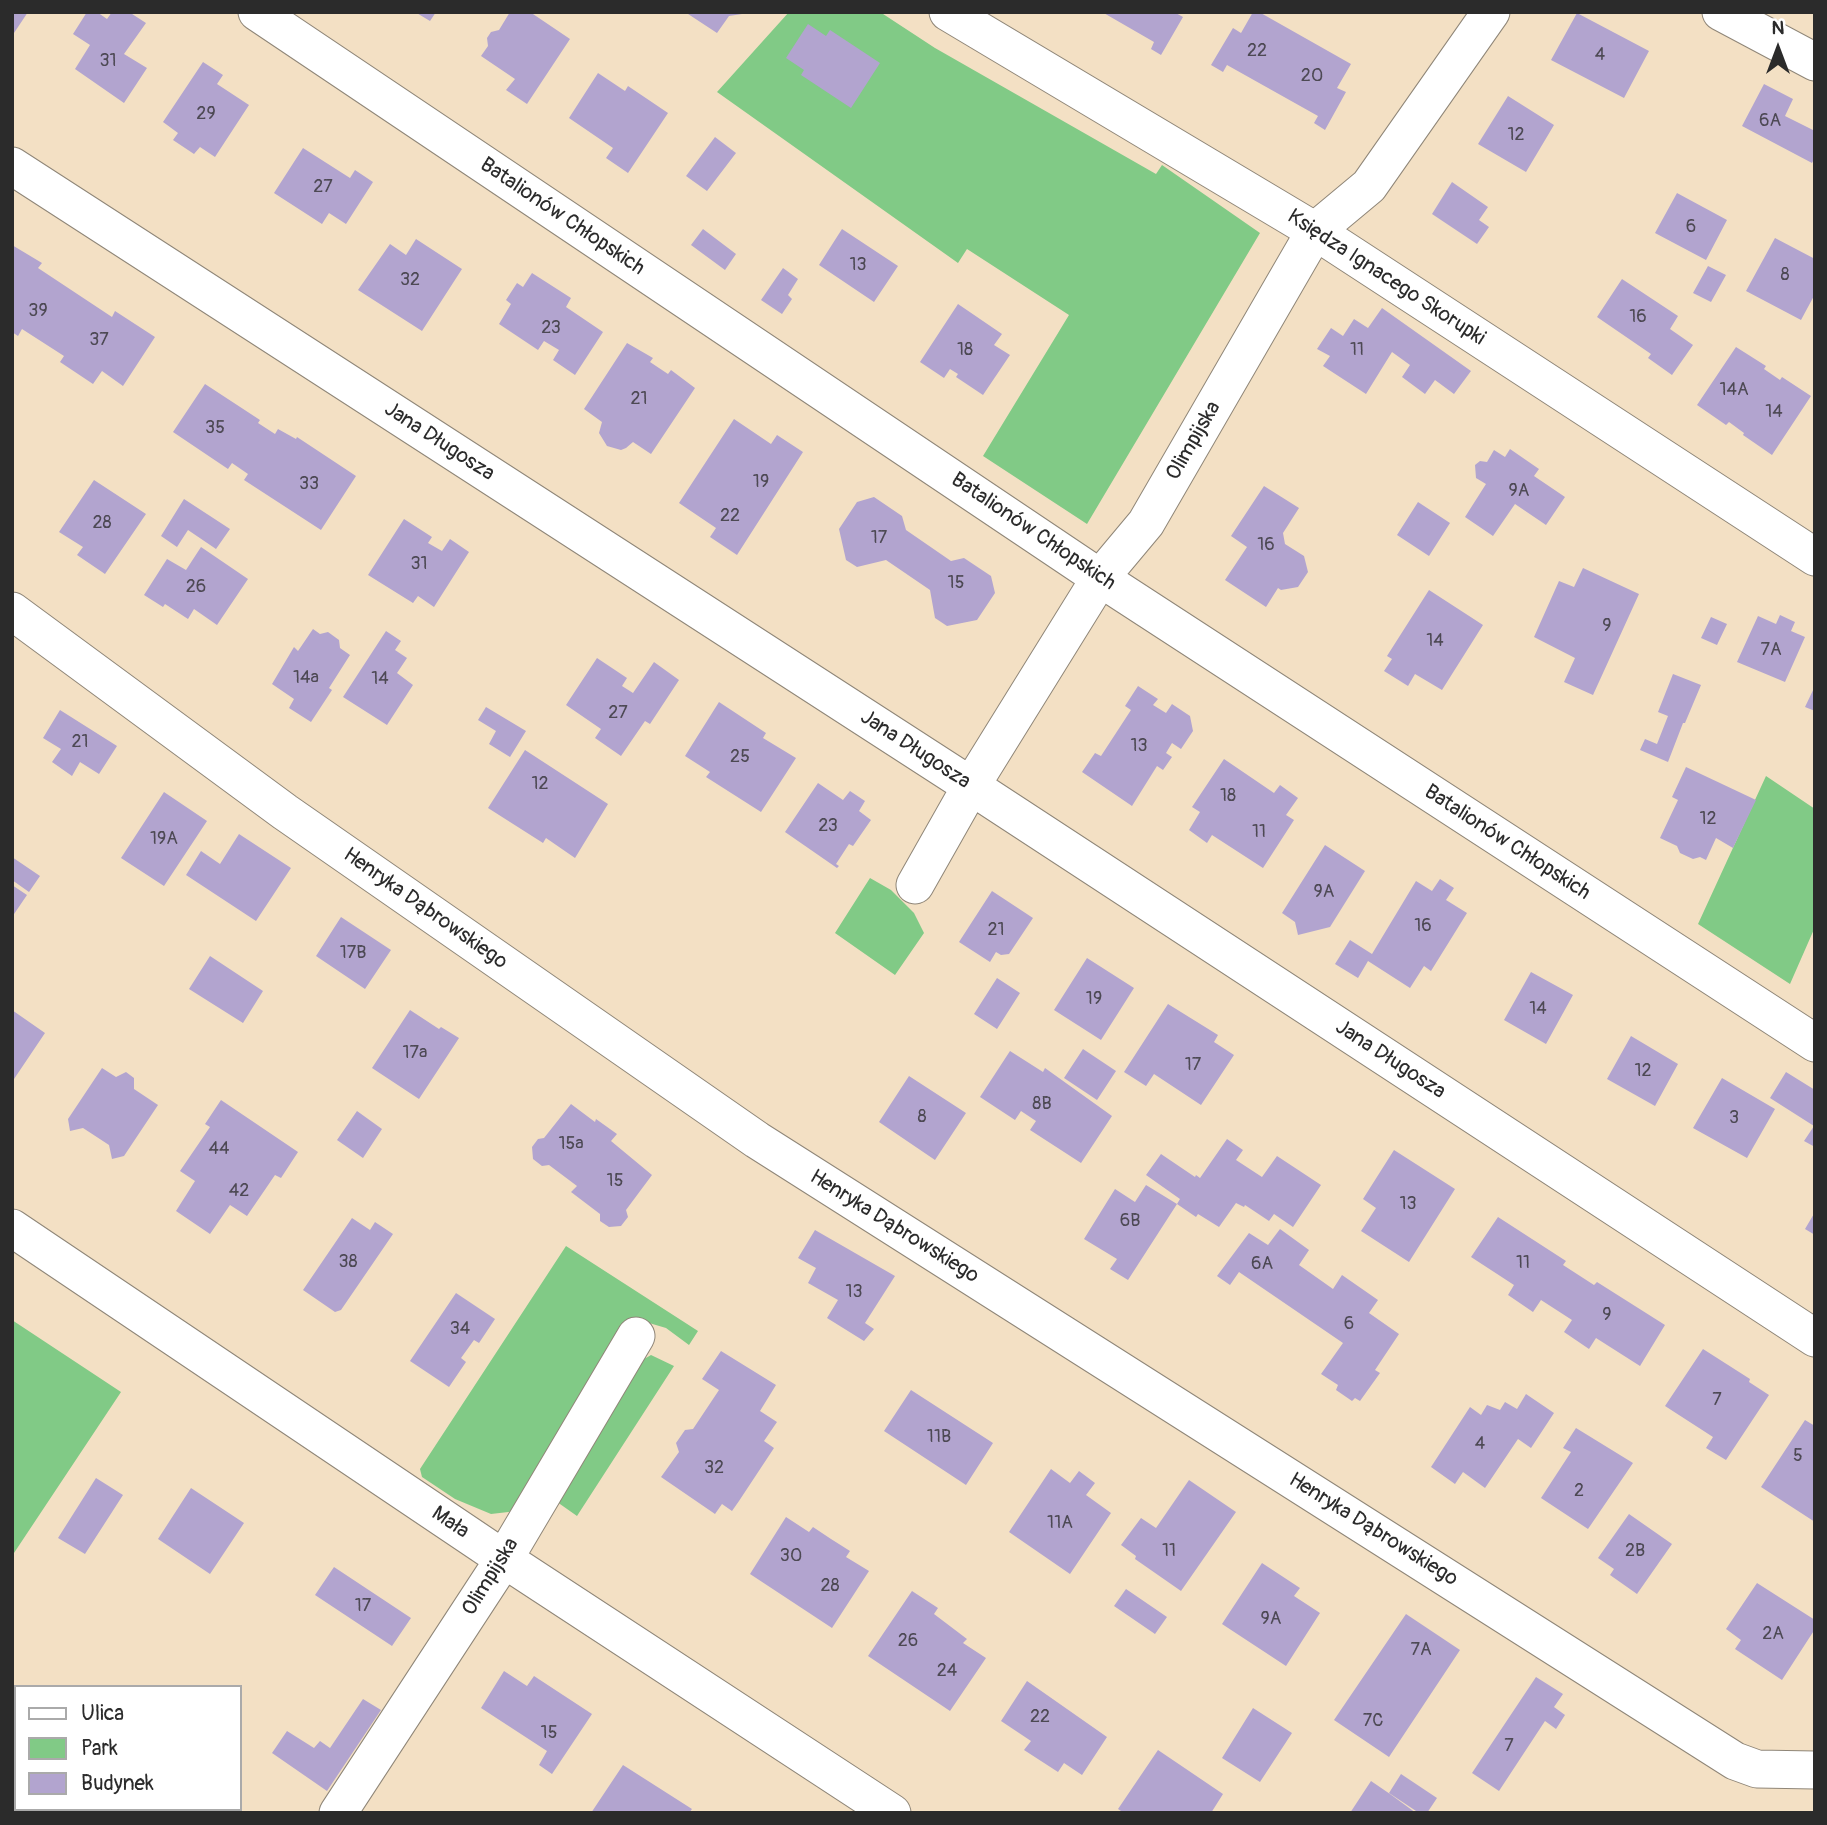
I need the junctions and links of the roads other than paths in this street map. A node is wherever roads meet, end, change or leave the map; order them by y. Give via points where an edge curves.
1 (257, 12) edge
2 (948, 12) edge
3 (1491, 12) edge
4 (1721, 12) edge
5 (1815, 62) edge
6 (12, 166) edge
7 (1315, 231) junction
8 (1815, 557) edge
9 (1100, 578) junction
10 (12, 611) edge
11 (971, 786) junction
12 (915, 885) dead end
13 (1815, 1043) edge
14 (12, 1228) edge
15 (636, 1336) dead end
16 (1815, 1338) edge
17 (504, 1559) junction
18 (1814, 1770) edge
19 (338, 1813) edge
20 (892, 1813) edge

1 - 9 street, Batalionów Chłopskich
2 - 7 street, Księdza Ignacego Skorupki
3 - 7 street, Olimpijska via 1369,186
4 - 5 street
6 - 11 street, Jana Długosza
7 - 8 street, Księdza Ignacego Skorupki
7 - 9 street, Olimpijska via 1146,523
9 - 11 street, Olimpijska
9 - 13 street, Batalionów Chłopskich
10 - 18 street, Henryka Dąbrowskiego via 285,812 757,1140 1735,1761 1756,1769
11 - 12 street, Olimpijska
11 - 16 street, Jana Długosza
14 - 17 street, Mała
15 - 17 street, Olimpijska
17 - 19 street, Olimpijska
17 - 20 street, Mała

